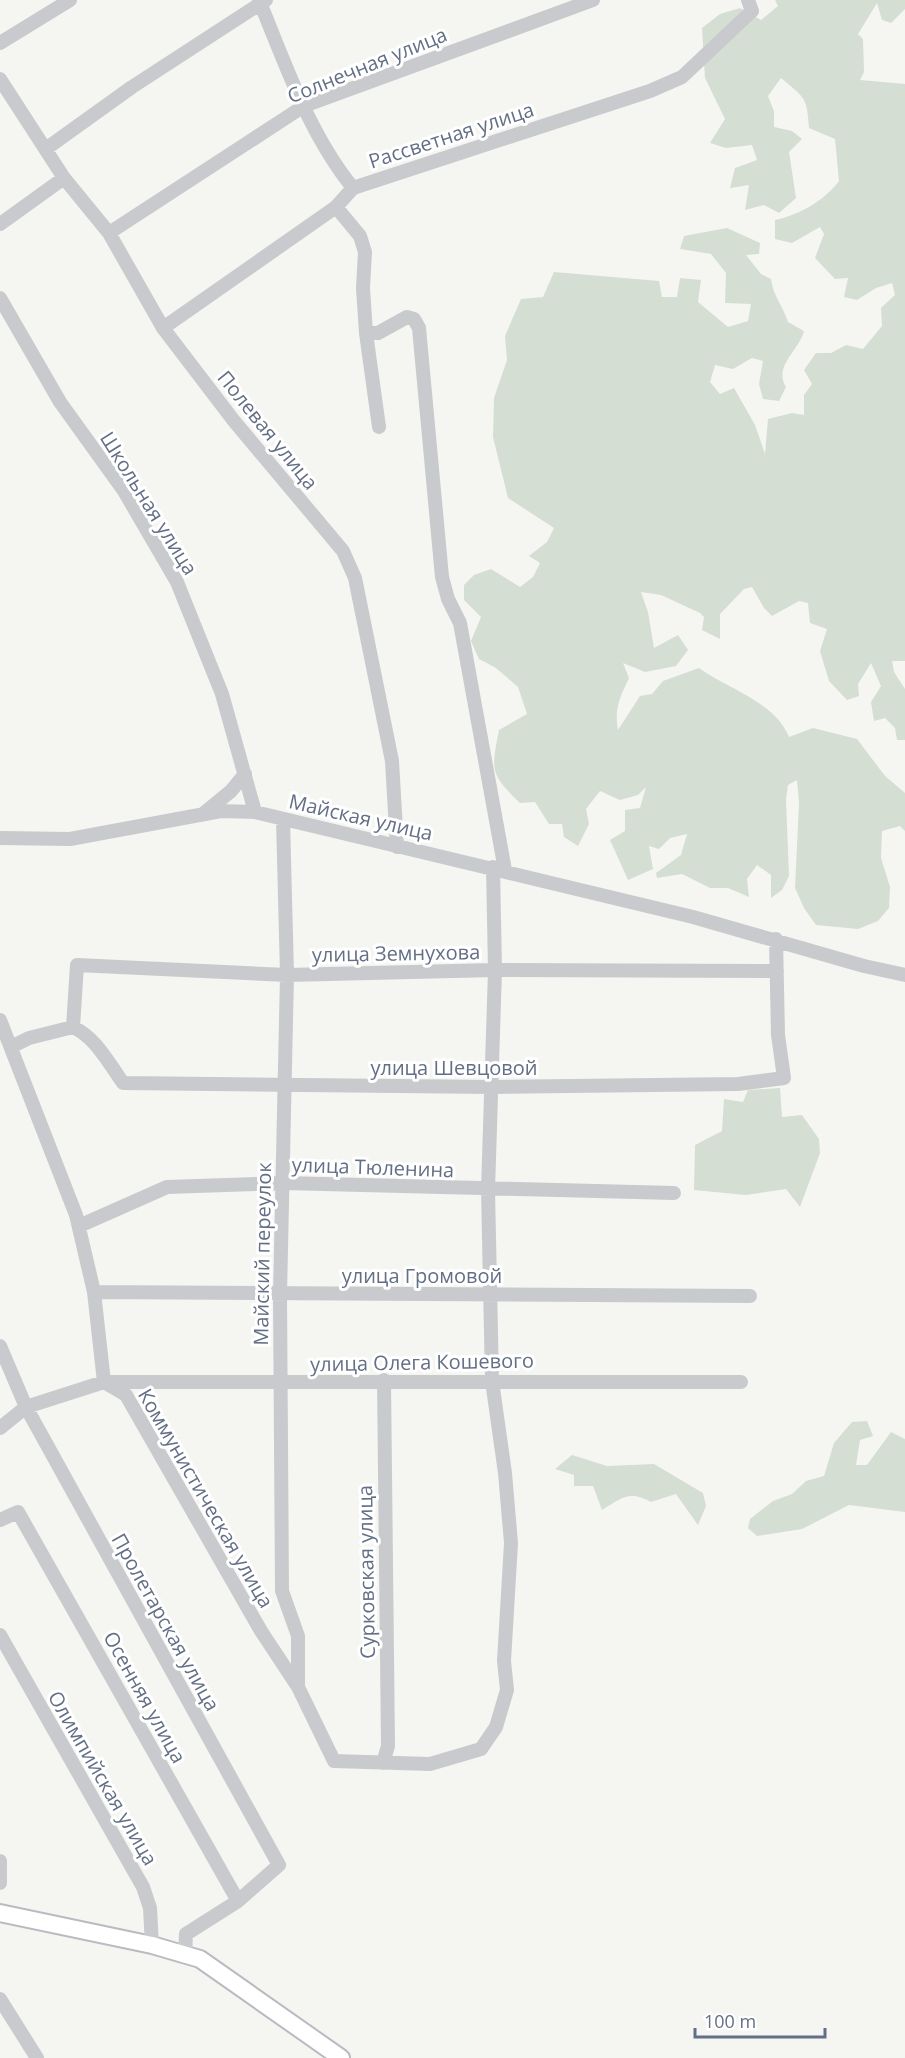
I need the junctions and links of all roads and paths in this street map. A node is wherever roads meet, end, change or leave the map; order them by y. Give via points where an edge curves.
1 (70, 0) edge
2 (593, 0) edge
3 (748, 0) edge
4 (261, 1) edge
5 (0, 43) edge
6 (0, 79) edge
7 (304, 106) junction
8 (47, 148) junction
9 (64, 178) junction
10 (353, 188) junction
11 (336, 207) junction
12 (0, 224) edge
13 (109, 233) junction
14 (0, 298) edge
15 (164, 328) junction
16 (366, 333) junction
17 (379, 427) dead end
18 (244, 774) junction
19 (255, 812) junction
20 (201, 815) junction
21 (283, 819) junction
22 (0, 838) edge
23 (397, 847) junction
24 (499, 869) junction
25 (776, 939) junction
26 (495, 970) junction
27 (777, 971) junction
28 (287, 975) junction
29 (905, 975) edge
30 (0, 1020) edge
31 (73, 1027) junction
32 (6, 1039) edge
33 (285, 1085) junction
34 (492, 1087) junction
35 (283, 1183) junction
36 (488, 1190) junction
37 (674, 1193) dead end
38 (79, 1226) junction
39 (94, 1292) junction
40 (280, 1295) junction
41 (490, 1295) junction
42 (750, 1296) dead end
43 (0, 1346) edge
44 (384, 1380) junction
45 (492, 1381) junction
46 (104, 1382) junction
47 (741, 1382) dead end
48 (280, 1384) junction
49 (26, 1407) junction
50 (0, 1428) edge
51 (0, 1520) edge
52 (0, 1635) edge
53 (298, 1687) junction
54 (383, 1763) junction
55 (0, 1861) edge
56 (0, 1883) edge
57 (237, 1901) junction
58 (0, 1913) edge
59 (152, 1945) junction
60 (185, 1956) junction
61 (0, 1999) edge
62 (37, 2058) edge
63 (341, 2058) edge

1 - 5 street
2 - 7 street, Солнечная улица
3 - 10 street, Рассветная улица via 752,11 682,77 650,91
4 - 7 street
4 - 8 street
6 - 8 street, Полевая улица
7 - 10 street
7 - 13 street, Солнечная улица
8 - 9 street, Полевая улица
9 - 12 street
9 - 13 street, Полевая улица
10 - 11 street, Рассветная улица
11 - 15 street, Рассветная улица
11 - 16 street via 360,236 365,252
13 - 15 street, Полевая улица
14 - 18 street, Школьная улица via 60,402 124,491 177,582 222,694
15 - 23 street, Полевая улица via 234,421 343,551 355,578 392,761
16 - 17 street
16 - 24 street via 378,333 407,317 414,319 419,328 442,577 460,623
18 - 19 street, Школьная улица
18 - 20 street via 231,791
19 - 20 street, Майская улица
19 - 21 street, Майская улица
20 - 22 street, Майская улица via 70,839
21 - 23 street, Майская улица
21 - 28 street, Майский переулок
23 - 24 street, Майская улица
24 - 25 street, Майская улица
24 - 26 street
25 - 27 street
25 - 29 street, Майская улица
26 - 27 street, улица Земнухова
26 - 28 street, улица Земнухова
26 - 34 street
27 - 34 street, улица Шевцовой via 778,1035 784,1078 738,1084
28 - 31 street, улица Земнухова via 77,965
28 - 33 street, Майский переулок
30 - 32 street
31 - 32 street via 29,1038
31 - 33 street, улица Шевцовой via 86,1033 99,1047 123,1083
32 - 38 street
33 - 34 street, улица Шевцовой
33 - 35 street, Майский переулок
34 - 36 street
35 - 36 street, улица Тюленина
35 - 38 street, улица Тюленина via 167,1187
35 - 40 street, Майский переулок
36 - 37 street, улица Тюленина
36 - 41 street
38 - 39 street
39 - 40 street, улица Громовой
39 - 46 street
40 - 41 street, улица Громовой
40 - 48 street, Майский переулок
41 - 42 street, улица Громовой
41 - 45 street
43 - 49 street, Пролетарская улица
44 - 45 street, улица Олега Кошевого
44 - 48 street, улица Олега Кошевого
44 - 54 street, Сурковская улица via 388,1746
45 - 47 street, улица Олега Кошевого
45 - 54 street via 511,1543 504,1661 507,1690 496,1727 481,1749 430,1764
46 - 48 street, улица Олега Кошевого
46 - 49 street, улица Олега Кошевого
46 - 53 street, Коммунистическая улица via 126,1395 261,1631
48 - 53 street, Майский переулок via 282,1590 298,1636
49 - 50 street
49 - 57 street, Пролетарская улица via 279,1864
51 - 57 street, Осенняя улица via 18,1512
52 - 59 street, Олимпийская улица via 143,1887 150,1908
53 - 54 street, Коммунистическая улица via 334,1761
55 - 56 street
57 - 60 street via 186,1934
58 - 59 main road
59 - 60 main road
60 - 63 main road via 200,1959
61 - 62 street

